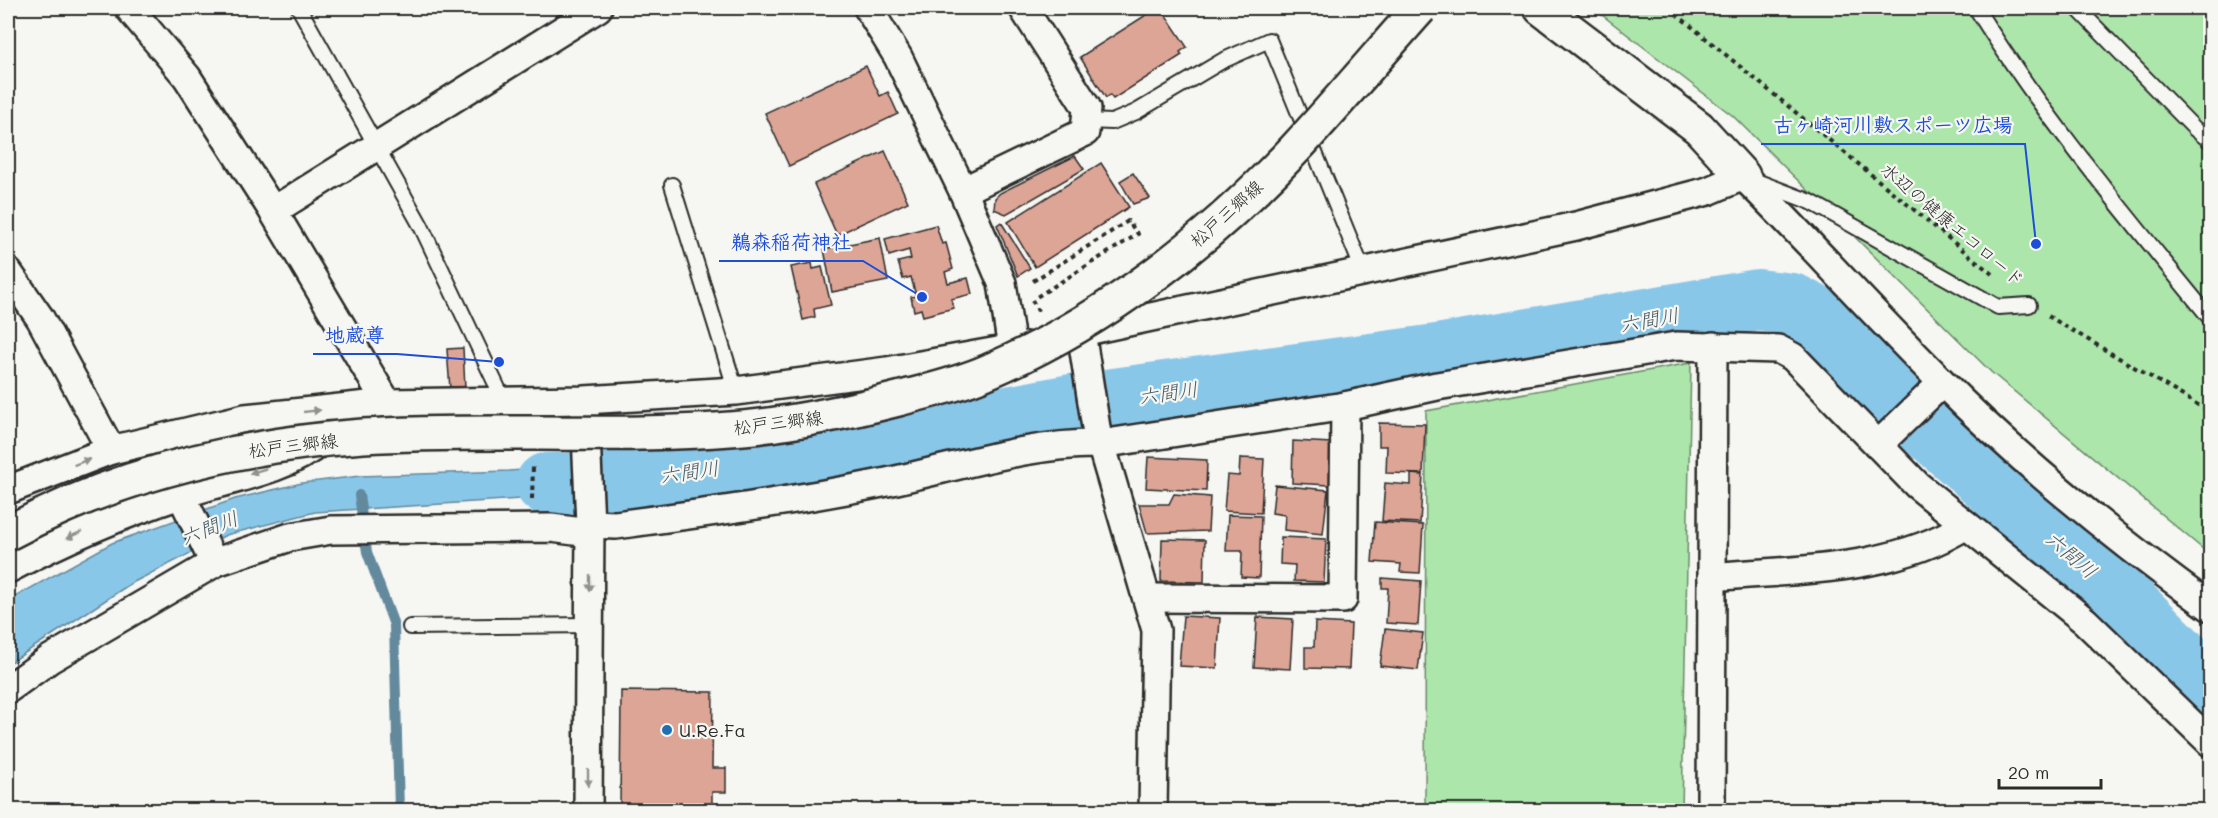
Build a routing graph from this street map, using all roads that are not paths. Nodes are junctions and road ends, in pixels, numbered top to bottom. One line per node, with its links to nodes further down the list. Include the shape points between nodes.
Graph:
1 (129, 8): 16 (street, via 187,77)
2 (299, 8): 12 (lane)
3 (868, 8): 15 (street, via 898,57)
4 (1023, 8): 10 (street, via 1087,108)
5 (1420, 8): 39 (main road, 松戸三郷線, bridge, via 1293,151 1166,266 1098,314 986,373 827,417 742,428 363,436 215,455 88,494)
6 (1541, 8): 13 (main road, via 1699,128)
7 (1976, 8): 20 (lane, via 2090,171)
8 (2077, 8): 11 (lane)
9 (593, 9): 12 (street)
10 (1087, 121): 15 (street, via 1085,132); 18 (lane, via 1112,122 1136,112 1222,61 1269,40)
11 (2211, 141)
12 (376, 145): 16 (street); 26 (lane, via 421,226)
13 (1743, 176): 18 (street, via 1708,191 1576,226); 19 (lane, via 1811,202 1998,307); 24 (street)
14 (672, 185): 25 (lane)
15 (963, 190): 23 (street, via 1002,283)
16 (273, 211): 28 (street)
17 (8, 272): 34 (street, via 40,318)
18 (1364, 273): 21 (street)
19 (2029, 304)
20 (2211, 318)
21 (1082, 344): 23 (street); 32 (street)
22 (1713, 346): 29 (street, via 1665,348 1437,386); 33 (street, via 1778,349 1793,357); 42 (street)
23 (1012, 349): 25 (street)
24 (1942, 383): 33 (street); 44 (street, via 2074,502 2146,561)
25 (736, 391): 27 (street)
26 (503, 399): 27 (street); 28 (street)
27 (584, 400): 38 (street)
28 (387, 403): 30 (street)
29 (1345, 406): 32 (street); 43 (street, via 1343,599)
30 (358, 407): 31 (street, one-way to 30, via 245,418); 36 (street, one-way to 36, via 308,452 282,464)
31 (158, 439): 34 (street); 36 (street)
32 (1099, 439): 38 (street, via 790,501); 43 (street)
33 (1878, 445): 37 (street, via 1917,485)
34 (111, 450): 35 (street, one-way to 34)
35 (8, 490)
36 (179, 495): 40 (street); 41 (street, one-way to 41, via 73,535)
37 (1966, 525): 42 (street, via 1947,537 1881,560); 48 (street, via 2085,621)
38 (590, 529): 40 (street, via 331,530 290,537); 45 (street, one-way to 45)
39 (8, 533)
40 (214, 563): 47 (street, via 50,659)
41 (8, 569)
42 (1712, 577): 51 (street)
43 (1147, 598): 50 (street, via 1156,630)
44 (2211, 607)
45 (590, 625): 46 (lane); 49 (street, one-way to 49)
46 (410, 627)
47 (8, 689)
48 (2211, 742)
49 (588, 810)
50 (1153, 810)
51 (1711, 810)

